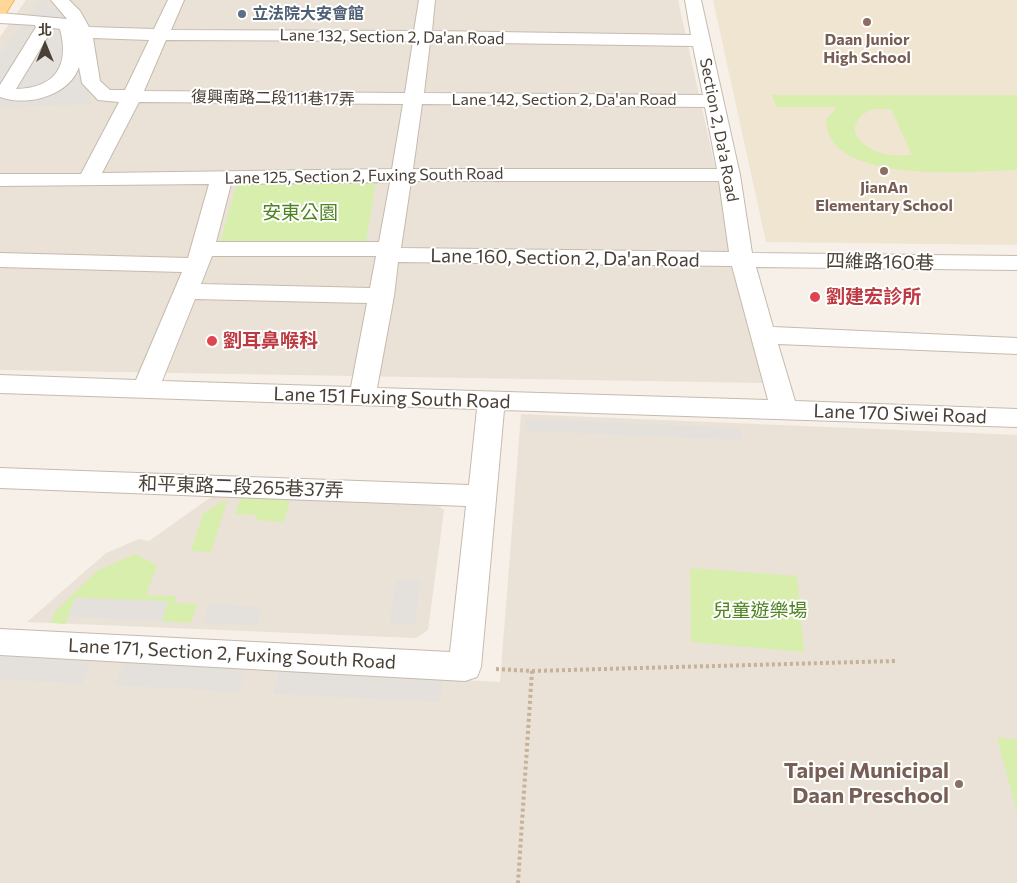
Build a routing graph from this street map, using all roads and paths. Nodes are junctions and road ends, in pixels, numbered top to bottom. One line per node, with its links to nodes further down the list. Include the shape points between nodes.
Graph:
1 (6, 0): 6 (main road)
2 (59, 0): 9 (street, via 74,15)
3 (176, 0): 10 (street)
4 (427, 0): 11 (street)
5 (693, 0): 12 (street, Section 2, Da'a Road)
6 (0, 9)
7 (0, 18): 8 (street)
8 (43, 22)
9 (83, 32): 10 (street, Lane 132, Section 2, Da'an Road); 13 (street, 復興南路二段111巷17弄, via 91,83 105,96)
10 (158, 35): 11 (street, Lane 132, Section 2, Da'an Road); 13 (street)
11 (422, 36): 12 (street, Lane 132, Section 2, Da'an Road); 14 (street)
12 (701, 41): 15 (street, Section 2, Da'a Road)
13 (132, 96): 14 (street, 復興南路二段111巷17弄); 20 (street)
14 (414, 100): 15 (street, Lane 142, Section 2, Da'an Road); 16 (street)
15 (714, 101): 17 (street, Section 2, Da'a Road)
16 (401, 174): 17 (street, Lane 125, Section 2, Fuxing South Road); 18 (street, Lane 125, Section 2, Fuxing South Road); 21 (street)
17 (729, 175): 24 (street, Section 2, Da'a Road)
18 (222, 178): 20 (street, Lane 125, Section 2, Fuxing South Road); 22 (street)
19 (0, 180): 20 (street, Lane 125, Section 2, Fuxing South Road)
20 (88, 180)
21 (388, 252): 22 (street, Lane 160, Section 2, Da'an Road); 24 (street, Lane 160, Section 2, Da'an Road); 27 (street)
22 (200, 256): 23 (street, Lane 160, Section 2, Da'an Road); 26 (street)
23 (0, 260)
24 (742, 260): 25 (street, 四維路160巷); 28 (street, Section 2, Da'a Road)
25 (1017, 263)
26 (186, 291): 27 (street); 31 (street)
27 (382, 296): 32 (street)
28 (763, 336): 29 (street); 34 (street, Section 2, Da'a Road)
29 (1017, 346)
30 (0, 384): 31 (street, Lane 151 Fuxing South Road)
31 (146, 388): 32 (street, Lane 151 Fuxing South Road)
32 (362, 397): 33 (street, Lane 151 Fuxing South Road)
33 (491, 402): 34 (street, Lane 151 Fuxing South Road); 37 (street)
34 (784, 410): 35 (street, Lane 170 Siwei Road)
35 (1017, 418)
36 (0, 478): 37 (street, 和平東路二段265巷37弄)
37 (482, 496): 40 (street)
38 (0, 642): 40 (street, Lane 171, Section 2, Fuxing South Road)
39 (895, 661): 41 (path)
40 (464, 667): 41 (path)
41 (532, 671): 42 (path)
42 (518, 883)

